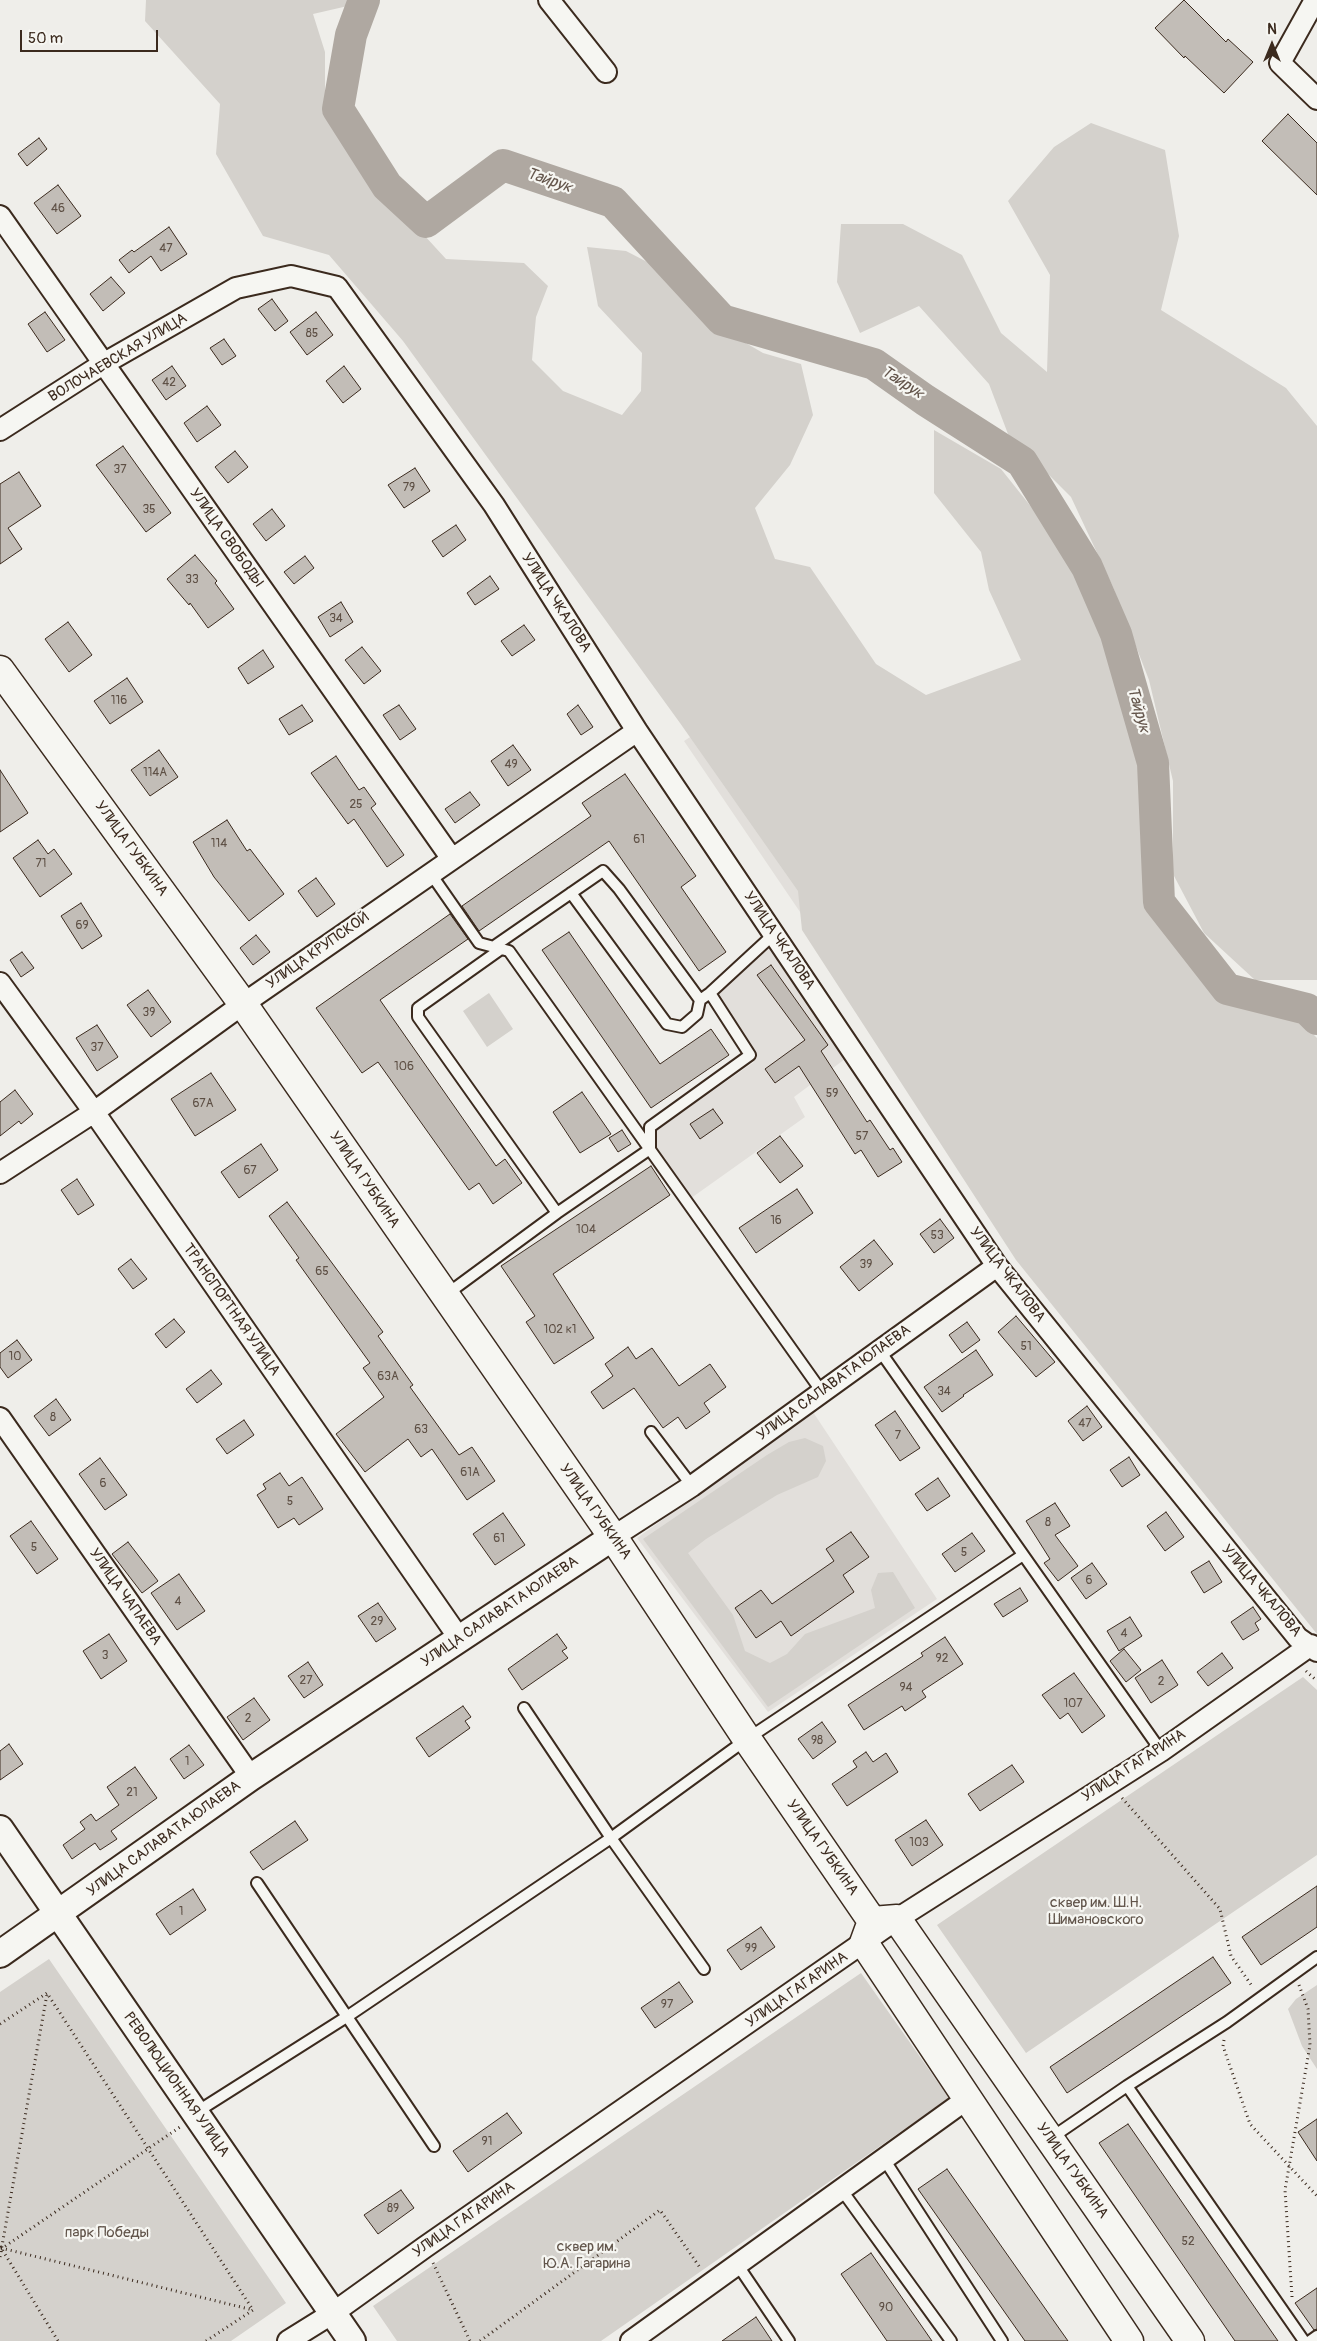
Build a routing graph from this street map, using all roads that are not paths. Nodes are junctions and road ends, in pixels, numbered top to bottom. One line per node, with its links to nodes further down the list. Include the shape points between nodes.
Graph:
1 (549, 0): 3 (street)
2 (1316, 0): 4 (street, via 1280,63)
3 (606, 72)
4 (1317, 99)
5 (0, 216): 7 (street, УЛИЦА СВОБОДЫ)
6 (236, 288): 7 (street, ВОЛОЧАЕВСКАЯ УЛИЦА); 10 (street, УЛИЦА ЧКАЛОВА, via 291,276 337,287 494,505)
7 (103, 364): 8 (street, ВОЛОЧАЕВСКАЯ УЛИЦА); 11 (street, УЛИЦА СВОБОДЫ)
8 (0, 430)
9 (0, 670): 19 (main road, УЛИЦА ГУБКИНА)
10 (637, 730): 11 (street, УЛИЦА КРУПСКОЙ); 14 (street, УЛИЦА ЧКАЛОВА)
11 (452, 859): 12 (street, УЛИЦА КРУПСКОЙ)
12 (431, 874): 15 (lane, via 478,943); 19 (street, УЛИЦА КРУПСКОЙ)
13 (571, 893): 15 (lane); 18 (lane, via 603,871 620,888); 18 (lane, via 667,1024 682,1027 697,1014)
14 (774, 934): 17 (lane); 24 (street, УЛИЦА ЧКАЛОВА)
15 (497, 948): 21 (lane, via 509,951); 23 (lane, via 418,1008 418,1017)
16 (0, 983): 20 (street, ТРАНСПОРТНАЯ УЛИЦА)
17 (710, 992): 18 (lane); 21 (lane, via 750,1055 650,1127)
18 (700, 1000)
19 (243, 1004): 20 (street, УЛИЦА КРУПСКОЙ); 25 (main road, УЛИЦА ГУБКИНА)
20 (94, 1112): 22 (street, УЛИЦА КРУПСКОЙ); 33 (street, ТРАНСПОРТНАЯ УЛИЦА)
21 (650, 1149): 23 (lane); 27 (lane)
22 (0, 1173)
23 (557, 1213): 25 (lane)
24 (997, 1266): 26 (street, УЛИЦА САЛАВАТА ЮЛАЕВА); 34 (street, УЛИЦА ЧКАЛОВА, via 1298,1638)
25 (444, 1296): 31 (main road, УЛИЦА ГУБКИНА)
26 (880, 1351): 27 (street, УЛИЦА САЛАВАТА ЮЛАЕВА); 32 (lane)
27 (822, 1392): 30 (street, УЛИЦА САЛАВАТА ЮЛАЕВА)
28 (0, 1418): 38 (street, УЛИЦА ЧАПАЕВА)
29 (651, 1432): 30 (lane)
30 (692, 1486): 31 (street, УЛИЦА САЛАВАТА ЮЛАЕВА)
31 (613, 1537): 33 (street, УЛИЦА САЛАВАТА ЮЛАЕВА); 36 (main road, УЛИЦА ГУБКИНА)
32 (1023, 1555): 36 (lane); 37 (lane)
33 (459, 1638): 38 (street, УЛИЦА САЛАВАТА ЮЛАЕВА)
34 (1314, 1648): 37 (street, УЛИЦА ГАГАРИНА)
35 (524, 1708): 40 (lane)
36 (747, 1739): 40 (lane); 43 (main road, УЛИЦА ГУБКИНА)
37 (1161, 1751): 43 (street, УЛИЦА ГАГАРИНА)
38 (251, 1777): 42 (street, УЛИЦА САЛАВАТА ЮЛАЕВА)
39 (0, 1829): 42 (street, РЕВОЛЮЦИОННАЯ УЛИЦА)
40 (611, 1838): 46 (lane); 47 (lane)
41 (257, 1883): 47 (lane)
42 (59, 1915): 44 (street, УЛИЦА САЛАВАТА ЮЛАЕВА); 50 (street, РЕВОЛЮЦИОННАЯ УЛИЦА)
43 (878, 1928): 49 (main road, УЛИЦА ГУБКИНА); 51 (main road, УЛИЦА ГУБКИНА); 56 (street, УЛИЦА ГАГАРИНА)
44 (0, 1954)
45 (1317, 1957): 48 (lane, via 1228,2022)
46 (704, 1969)
47 (348, 2016): 50 (lane); 52 (lane)
48 (1127, 2086): 51 (lane); 66 (lane)
49 (968, 2099): 53 (street); 64 (main road, УЛИЦА ГУБКИНА)
50 (196, 2114): 56 (street, РЕВОЛЮЦИОННАЯ УЛИЦА)
51 (1050, 2139): 65 (main road, УЛИЦА ГУБКИНА)
52 (434, 2146)
53 (884, 2159): 54 (street); 63 (lane)
54 (841, 2189): 55 (street); 62 (lane)
55 (737, 2264): 60 (street); 61 (lane)
56 (333, 2313): 58 (street, УЛИЦА ГАГАРИНА); 59 (street, РЕВОЛЮЦИОННАЯ УЛИЦА)
57 (1317, 2336): 67 (lane)
58 (288, 2341)
59 (352, 2341)
60 (633, 2341)
61 (789, 2341)
62 (951, 2341)
63 (1002, 2341)
64 (1129, 2341)
65 (1190, 2341)
66 (1304, 2341)
67 (1310, 2341)

